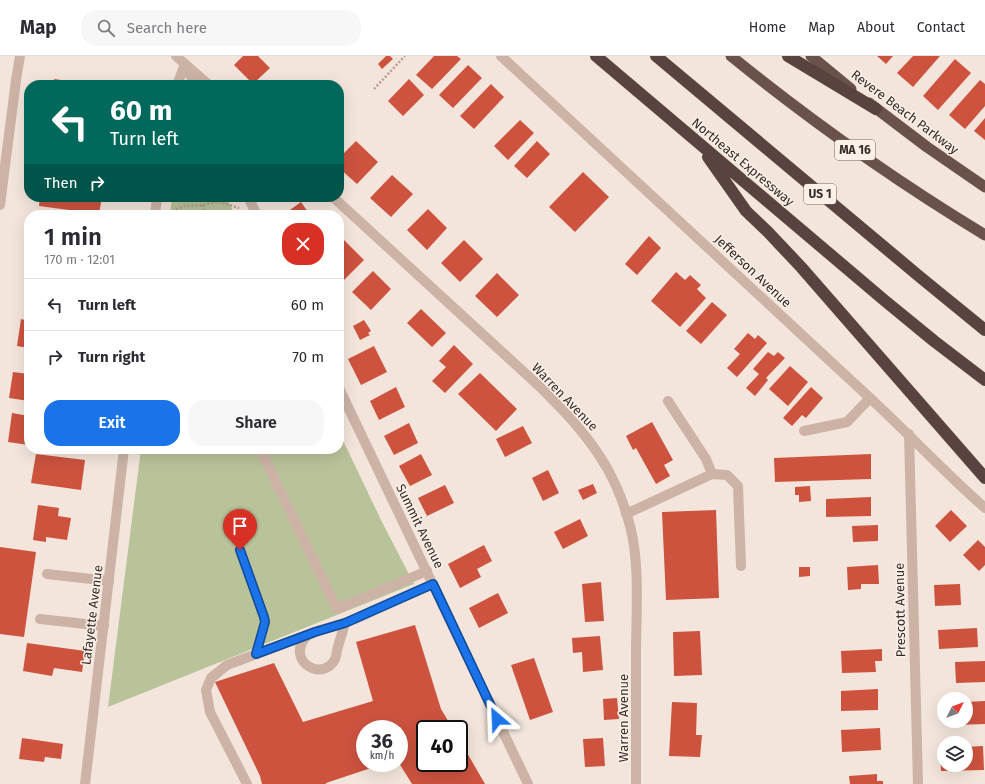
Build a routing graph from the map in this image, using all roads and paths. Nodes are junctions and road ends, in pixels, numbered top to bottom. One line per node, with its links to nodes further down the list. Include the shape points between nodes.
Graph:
1 (20, 56): 21 (street)
2 (176, 56): 10 (street)
3 (405, 56): 14 (path)
4 (500, 56): 30 (street, Jefferson Avenue)
5 (596, 56): 16 (highway, Northeast Expressway)
6 (656, 56): 27 (highway, Northeast Expressway / US 1)
7 (731, 56): 26 (highway, MA 16, via 867,159)
8 (788, 56): 15 (highway)
9 (811, 56): 15 (highway, Revere Beach Parkway)
10 (185, 64): 11 (street); 12 (street); 13 (street)
11 (179, 80)
12 (193, 80)
13 (203, 80)
14 (374, 89)
15 (876, 109): 17 (highway, Revere Beach Parkway)
16 (698, 142): 28 (highway, Northeast Expressway, via 946,351); 37 (highway, via 746,211 784,248)
17 (985, 187)
18 (214, 202): 22 (path)
19 (221, 202): 25 (path)
20 (338, 202): 39 (street, Warren Avenue, via 569,416 607,468)
21 (0, 205)
22 (203, 205): 23 (path, via 184,206); 24 (path)
23 (175, 210)
24 (204, 210)
25 (242, 210)
26 (985, 234)
27 (985, 330)
28 (985, 380)
29 (344, 398): 42 (street, Summit Avenue)
30 (870, 398): 32 (street, via 847,422); 33 (street, Jefferson Avenue)
31 (668, 401): 36 (street, via 706,459)
32 (804, 431)
33 (909, 434): 38 (street, Jefferson Avenue); 55 (street, Prescott Avenue)
34 (123, 454): 44 (street, Lafayette Avenue)
35 (262, 454): 42 (street, via 338,609)
36 (712, 474): 39 (street); 41 (street, via 727,475 738,486)
37 (985, 478)
38 (985, 508)
39 (626, 514): 54 (street, Warren Avenue, via 636,560)
40 (236, 536): 50 (street, via 265,622)
41 (741, 566)
42 (427, 571): 45 (street, Summit Avenue)
43 (47, 574): 44 (street)
44 (109, 580): 48 (street, Lafayette Avenue)
45 (433, 584): 47 (street); 53 (street, Summit Avenue)
46 (40, 619): 48 (street)
47 (345, 623): 49 (street); 49 (street, via 337,656 334,662 324,669 318,670 307,666 300,656 301,644)
48 (104, 626): 51 (street, Lafayette Avenue)
49 (309, 634): 50 (street)
50 (256, 654): 52 (street, via 227,665 211,678 206,690 210,712)
51 (85, 784)
52 (247, 784)
53 (528, 784)
54 (636, 784)
55 (918, 784)

